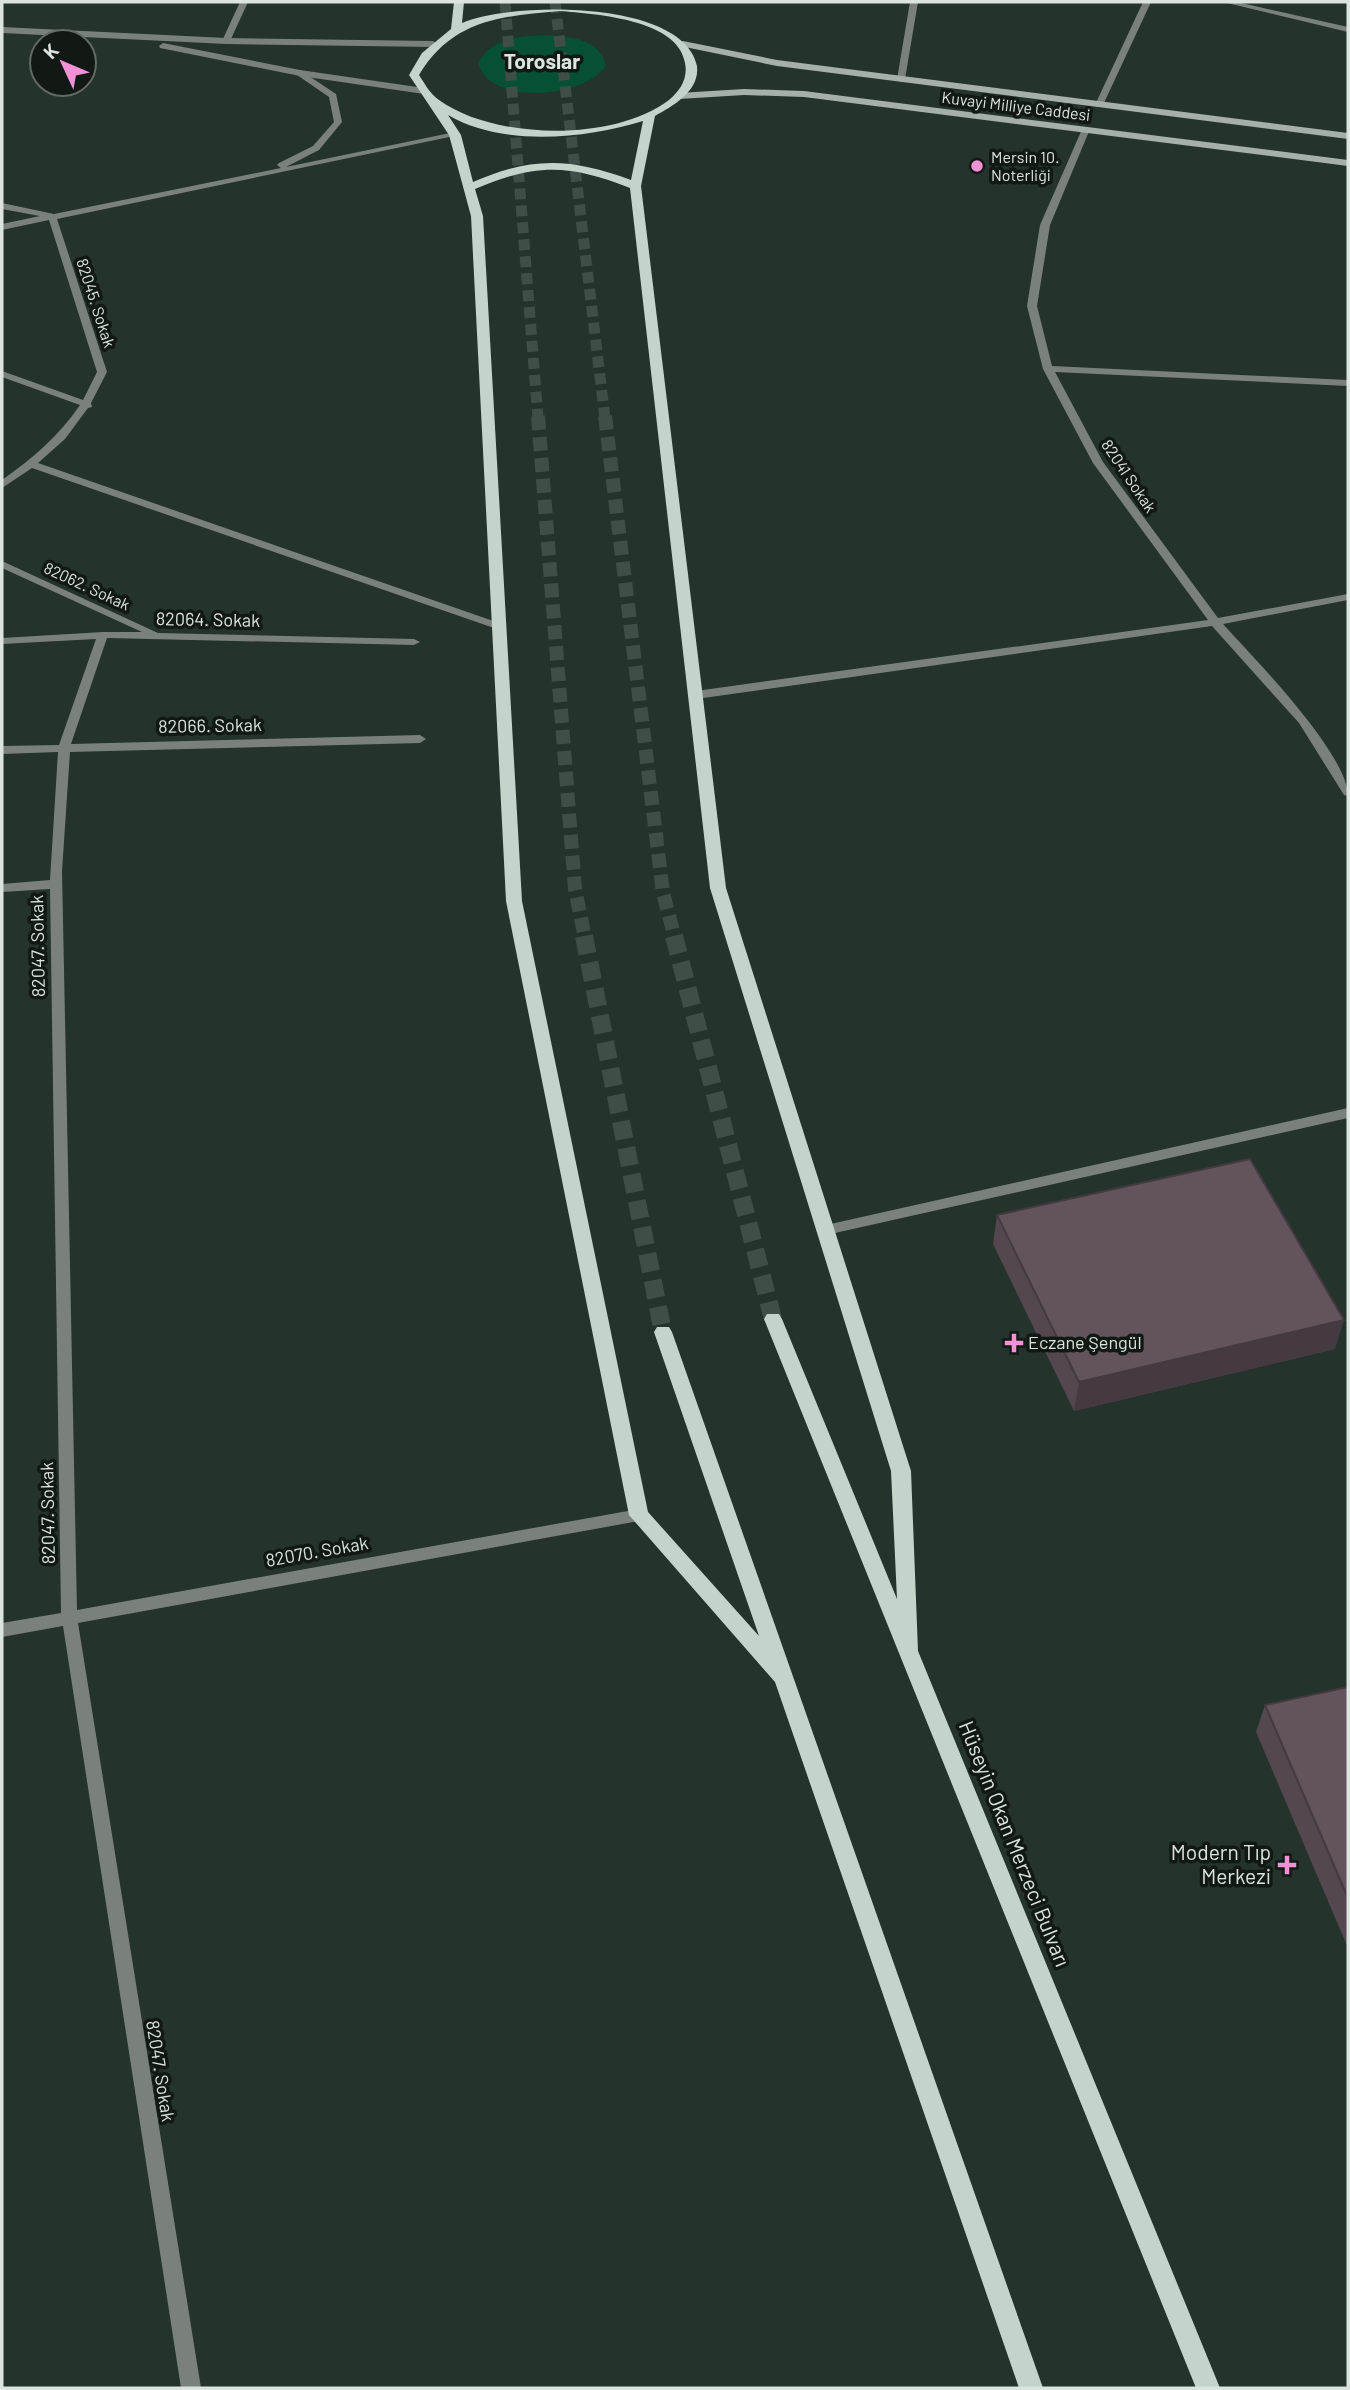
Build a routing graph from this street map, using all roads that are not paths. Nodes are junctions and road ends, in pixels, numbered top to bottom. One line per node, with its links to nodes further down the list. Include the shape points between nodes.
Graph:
1 (244, 2): 12 (street)
2 (460, 2): 8 (main road)
3 (619, 2): 7 (main road)
4 (914, 2): 16 (street)
5 (1147, 2): 19 (street)
6 (1227, 2): 10 (street)
7 (632, 18): 8 (main road, via 597,10 547,9 486,18); 14 (main road, via 662,29)
8 (456, 29): 13 (main road)
9 (2, 30): 11 (street)
10 (1348, 30)
11 (117, 37): 12 (street); 15 (street)
12 (226, 41): 13 (street)
13 (433, 44): 17 (main road, via 414,75)
14 (683, 44): 16 (main road, Kuvayi Milliye Caddesi, via 777,63); 18 (main road, via 693,61 691,79)
15 (300, 73): 17 (street); 25 (street, via 333,96 338,122 316,148)
16 (901, 79): 19 (main road, Kuvayi Milliye Caddesi)
17 (429, 96): 20 (main road, via 458,116 532,132 616,126); 22 (main road)
18 (679, 96): 20 (main road); 21 (main road, Kuvayi Milliye Caddesi, via 804,94)
19 (1099, 105): 23 (main road, Kuvayi Milliye Caddesi)
20 (650, 114): 26 (main road)
21 (1086, 129): 24 (main road, Kuvayi Milliye Caddesi); 31 (street, 82041 Sokak, via 1045,225 1032,306)
22 (455, 135): 25 (street); 27 (main road)
23 (1348, 136)
24 (1348, 163)
25 (263, 174): 29 (street)
26 (635, 186): 27 (main road, via 594,170 554,163 504,172); 45 (main road)
27 (470, 188): 40 (main road, via 477,216)
28 (2, 206): 29 (street)
29 (52, 216): 30 (street); 34 (street, 82045. Sokak, via 102,372)
30 (2, 227)
31 (1048, 369): 33 (street); 39 (street, 82041 Sokak, via 1098,463)
32 (2, 374): 34 (street)
33 (1346, 384)
34 (88, 405): 35 (street, 82045. Sokak, via 70,429)
35 (31, 464): 36 (street, 82045. Sokak); 40 (street)
36 (2, 485)
37 (2, 564): 42 (street, 82062. Sokak)
38 (1348, 597): 39 (street)
39 (1215, 622): 45 (street); 49 (street, 82041 Sokak, via 1303,721)
40 (498, 626): 56 (main road, via 514,901)
41 (103, 635): 42 (street, 82064. Sokak); 43 (street, 82064. Sokak); 47 (street, 82047. Sokak)
42 (159, 636): 44 (street, 82064. Sokak)
43 (2, 641)
44 (414, 642)
45 (696, 695): 53 (main road, via 719,888)
46 (420, 739): 47 (street, 82066. Sokak)
47 (64, 747): 48 (street, 82066. Sokak); 50 (street, 82047. Sokak)
48 (2, 750)
49 (1348, 792)
50 (56, 884): 51 (street); 57 (street, 82047. Sokak)
51 (2, 888)
52 (1348, 1113): 53 (street)
53 (826, 1230): 59 (main road, via 901,1471)
54 (773, 1319): 59 (main road, Hüseyin Okan Merzeci Bulvarı)
55 (663, 1332): 60 (main road)
56 (639, 1515): 57 (street, 82070. Sokak); 60 (main road)
57 (69, 1616): 58 (street, 82070. Sokak); 61 (street, 82047. Sokak)
58 (2, 1630)
59 (909, 1650): 63 (main road, Hüseyin Okan Merzeci Bulvarı)
60 (781, 1675): 62 (main road)
61 (191, 2388)
62 (1031, 2388)
63 (1208, 2388)

